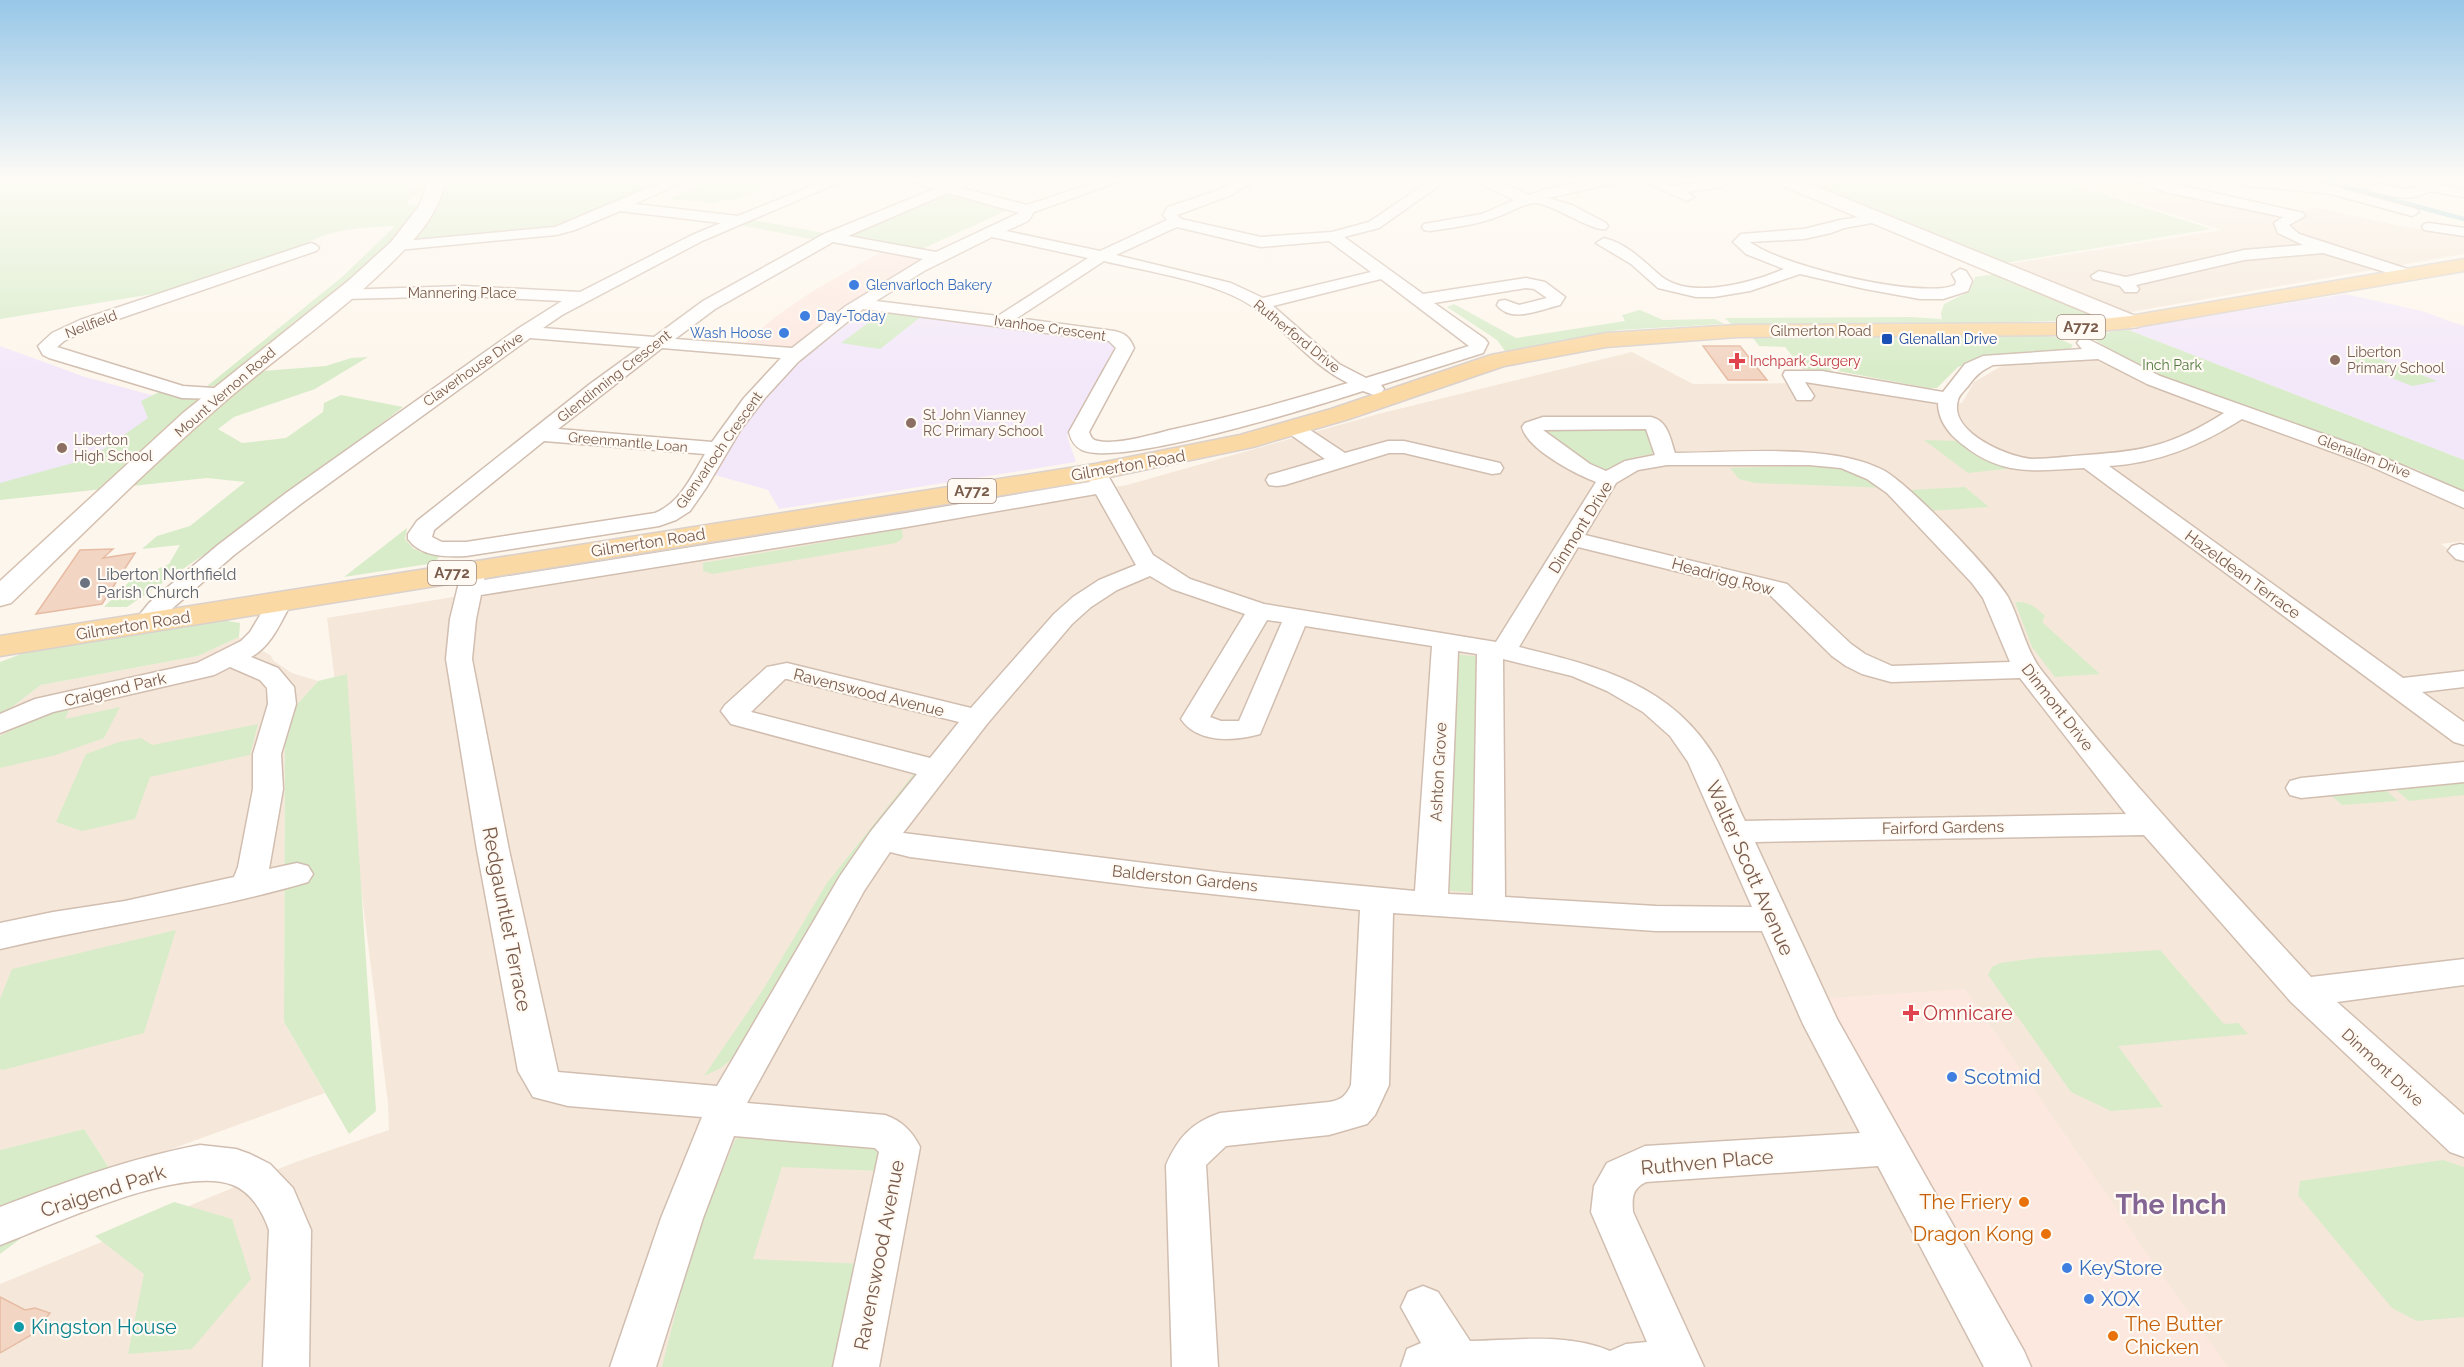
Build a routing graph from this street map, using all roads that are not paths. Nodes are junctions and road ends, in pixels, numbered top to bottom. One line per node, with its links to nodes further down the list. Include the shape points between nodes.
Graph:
1 (412, 244): 14 (street)
2 (685, 244): 30 (street, Claverhouse Drive)
3 (816, 244): 41 (street, Glendinning Crescent, via 751,279)
4 (864, 244): 17 (street)
5 (953, 244): 17 (street, Glenvarloch Crescent)
6 (960, 244): 17 (street, Glenvarloch Crescent)
7 (1045, 244): 18 (street, Rutherford Drive)
8 (1126, 244): 18 (street)
9 (1343, 244): 22 (street)
10 (1606, 244): 27 (street, via 1640,263 1649,276)
11 (1740, 244): 20 (street)
12 (1940, 244): 38 (street)
13 (2313, 244): 16 (street)
14 (398, 245): 28 (street, Mount Vernon Road)
15 (311, 248): 45 (street, Nellfield, via 87,324 48,346 55,354 182,392)
16 (2324, 248): 24 (street); 25 (street, via 2244,255 2129,285)
17 (928, 256): 32 (street, Glenvarloch Crescent)
18 (1102, 256): 33 (street, Rutherford Drive, via 1225,286); 37 (street, via 1053,284)
19 (2464, 265): 24 (main road, Gilmerton Road / A772)
20 (1798, 269): 27 (street, via 1750,286); 29 (street)
21 (1487, 273): 26 (street, via 1466,278)
22 (1384, 274): 31 (street); 33 (street)
23 (1960, 274): 29 (street, via 1962,288)
24 (2408, 274): 38 (main road, Gilmerton Road / A772)
25 (2099, 276)
26 (1478, 291): 31 (street); 34 (street, via 1526,283 1539,285 1557,297 1518,310)
27 (1687, 291): 35 (street)
28 (344, 294): 30 (street, Mannering Place, via 464,291); 45 (street, Mount Vernon Road)
29 (1935, 295): 36 (street)
30 (579, 297): 40 (street, Claverhouse Drive)
31 (1419, 300): 44 (street, via 1479,343 1477,349)
32 (861, 304): 37 (street, Ivanhoe Crescent); 43 (street, Glenvarloch Crescent)
33 (1261, 304): 44 (street, Rutherford Drive, via 1332,368)
34 (1505, 305)
35 (1706, 307)
36 (1931, 312)
37 (1002, 321): 44 (street, Ivanhoe Crescent, via 1099,333 1122,341 1125,348 1079,432 1082,441 1090,446 1105,448 1152,441 1272,413)
38 (2130, 322): 39 (main road, Gilmerton Road / A772)
39 (2065, 329): 42 (street, Glenallan Drive); 47 (main road, Gilmerton Road / A772, via 1737,331 1626,338 1499,360)
40 (525, 332): 41 (street); 69 (street, Claverhouse Drive, via 226,550)
41 (657, 342): 43 (street); 51 (street, Glendinning Crescent)
42 (2100, 353): 48 (street, via 1989,360 1972,368); 49 (street, Glenallan Drive, via 2140,374)
43 (796, 354): 52 (street, Glenvarloch Crescent, via 764,386)
44 (1365, 384): 47 (street, Rutherford Drive)
45 (221, 393): 65 (street, Mount Vernon Road)
46 (1804, 396): 48 (street, via 1792,375)
47 (1391, 397): 50 (main road, Gilmerton Road / A772)
48 (1948, 399): 55 (street, via 1947,414 1983,452 2032,465)
49 (2240, 412): 55 (street, via 2175,447 2127,459); 60 (street, Glenallan Drive, via 2389,464)
50 (1294, 428): 54 (street); 57 (main road, Gilmerton Road / A772)
51 (538, 434): 52 (street, Greenmantle Loan); 62 (street, Glendinning Crescent, via 425,526 420,539)
52 (717, 449): 62 (street, Glenvarloch Crescent, via 685,504 674,514 659,519 465,549 443,550)
53 (1667, 459): 58 (street, Dinmont Drive, via 1632,465); 58 (street, via 1651,423 1542,423 1532,427 1534,435 1582,469); 74 (street, Dinmont Drive, via 1809,459 1845,462 1875,474 1895,488 1981,578 1995,597)
54 (1341, 460): 56 (street, via 1388,447 1404,447); 59 (street)
55 (2088, 461): 76 (street, Hazeldean Terrace)
56 (1492, 468)
57 (1098, 479): 63 (street, Walter Scott Avenue, via 1135,548); 64 (main road, Gilmerton Road / A772)
58 (1608, 479): 61 (street, Dinmont Drive)
59 (1277, 480)
60 (2464, 501)
61 (1572, 539): 72 (street, Dinmont Drive); 74 (street, Headrigg Row, via 1778,589 1845,655 1871,670 1891,674)
62 (425, 544)
63 (1152, 567): 67 (street, Walter Scott Avenue, via 1198,591); 77 (street, via 1108,585 1082,602)
64 (473, 580): 66 (main road, Gilmerton Road / A772); 95 (street, Redgauntlet Terrace, via 463,619 459,659 537,1071 546,1086)
65 (0, 597)
66 (280, 602): 69 (main road, Gilmerton Road / A772); 73 (street, Craigend Park, via 260,636)
67 (1260, 611): 68 (street, Walter Scott Avenue); 68 (street, via 1195,719 1202,726 1240,731 1250,728)
68 (1296, 618): 70 (street, Walter Scott Avenue)
69 (146, 623): 71 (main road, Gilmerton Road / A772)
70 (1445, 640): 72 (street, Walter Scott Avenue); 89 (street, Ashton Grove)
71 (0, 646)
72 (1497, 649): 84 (street, Walter Scott Avenue, via 1581,670 1653,706 1680,730 1702,760); 90 (street)
73 (231, 658): 78 (street, Craigend Park, via 206,669 45,705); 87 (street, via 269,674 280,687 282,704 267,754 268,789 254,867)
74 (2027, 670): 83 (street, Dinmont Drive)
75 (2464, 679): 76 (street)
76 (2397, 687): 79 (street, Hazeldean Terrace)
77 (978, 718): 80 (street); 80 (street, Ravenswood Avenue, via 787,671 776,673 735,711 741,718)
78 (0, 724)
79 (2464, 736)
80 (937, 770): 85 (street)
81 (2464, 772): 82 (street)
82 (2301, 788)
83 (2153, 824): 84 (street, Fairford Gardens); 94 (street, Dinmont Drive)
84 (1733, 832): 91 (street, Walter Scott Avenue)
85 (882, 839): 88 (street, Balderston Gardens, via 910,846 1089,868); 95 (street, via 851,884)
86 (297, 874): 87 (street)
87 (247, 884): 92 (street, via 125,913)
88 (1377, 899): 89 (street, Balderston Gardens); 105 (street, via 1370,1084 1365,1099 1353,1112 1334,1118 1220,1131 1204,1138 1192,1150 1186,1165)
89 (1431, 904): 90 (street, Balderston Gardens)
90 (1489, 909): 91 (street, Balderston Gardens, via 1680,919)
91 (1772, 918): 97 (street, Walter Scott Avenue, via 1821,1024)
92 (0, 936)
93 (2464, 972): 94 (street)
94 (2303, 992): 96 (street, Dinmont Drive)
95 (725, 1111): 103 (street, via 682,1218); 104 (street, Ravenswood Avenue, via 885,1132 900,1148)
96 (2464, 1140)
97 (1888, 1148): 100 (street, Ruthven Place, via 1645,1164 1629,1169 1616,1180 1611,1194 1612,1212); 108 (street, Walter Scott Avenue)
98 (0, 1226): 102 (street, Craigend Park, via 101,1187 161,1170 200,1163 236,1167 256,1177 279,1201 290,1230)
99 (1423, 1307): 101 (street)
100 (1678, 1364): 107 (street, Ruthven Place)
101 (1446, 1365): 106 (street, via 1555,1362)
102 (286, 1367)
103 (633, 1367)
104 (856, 1367)
105 (1195, 1367)
106 (1594, 1367)
107 (1626, 1367)
108 (2008, 1367)

